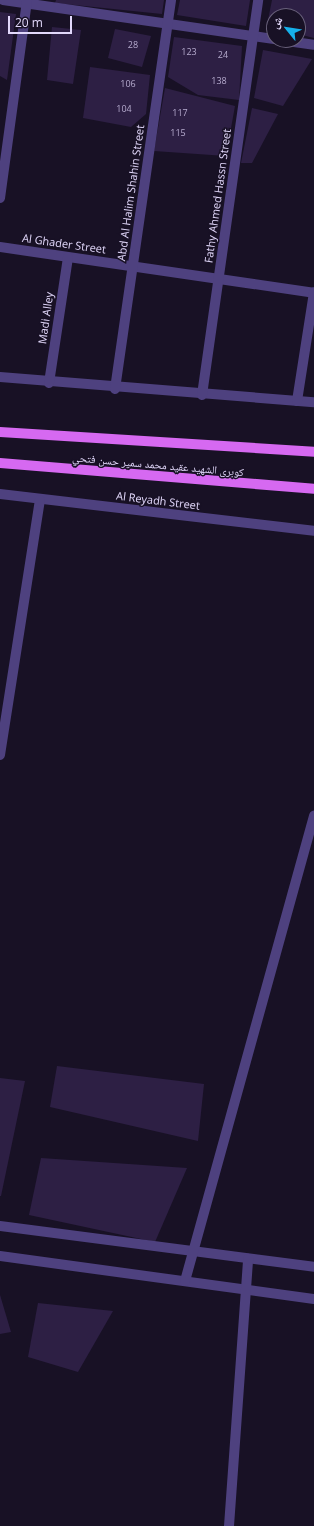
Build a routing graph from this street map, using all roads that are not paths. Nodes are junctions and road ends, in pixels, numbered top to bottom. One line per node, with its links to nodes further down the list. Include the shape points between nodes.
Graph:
1 (3, 0): 4 (street)
2 (171, 0): 5 (street, Abd Al Halim Shahin Street)
3 (258, 0): 6 (street, Fathy Ahmed Hassn Street)
4 (27, 2): 5 (street); 8 (street)
5 (168, 22): 6 (street); 11 (street, Abd Al Halim Shahin Street)
6 (253, 36): 7 (street); 12 (street, Fathy Ahmed Hassn Street)
7 (266, 38)
8 (0, 198)
9 (0, 247): 10 (street, Al Ghader Street)
10 (68, 257): 11 (street, Al Ghader Street); 15 (street, Madi Alley)
11 (132, 266): 12 (street, Al Ghader Street); 16 (street, Abd Al Halim Shahin Street)
12 (219, 279): 13 (street, Al Ghader Street); 17 (street, Fathy Ahmed Hassn Street)
13 (314, 292): 18 (street)
14 (0, 377): 15 (street)
15 (49, 383): 16 (street)
16 (115, 389): 17 (street)
17 (202, 395): 18 (street)
18 (297, 401): 19 (street)
19 (314, 402)
20 (0, 432): 21 (main road, كوبرى الشهيد عقيد محمد سمير حسن فتحي)
21 (314, 452)
22 (0, 463): 23 (main road, كوبرى الشهيد عقيد محمد سمير حسن فتحي)
23 (314, 489)
24 (0, 494): 25 (street, Al Reyadh Street)
25 (40, 500): 26 (street, Al Reyadh Street); 27 (street)
26 (314, 531)
27 (0, 755)
28 (314, 816): 30 (street)
29 (0, 1226): 30 (street)
30 (194, 1251): 32 (street); 34 (street)
31 (0, 1256): 34 (street)
32 (248, 1258): 33 (street); 35 (street)
33 (314, 1267)
34 (186, 1281): 35 (street)
35 (245, 1290): 36 (street); 37 (street)
36 (314, 1299)
37 (229, 1526)

